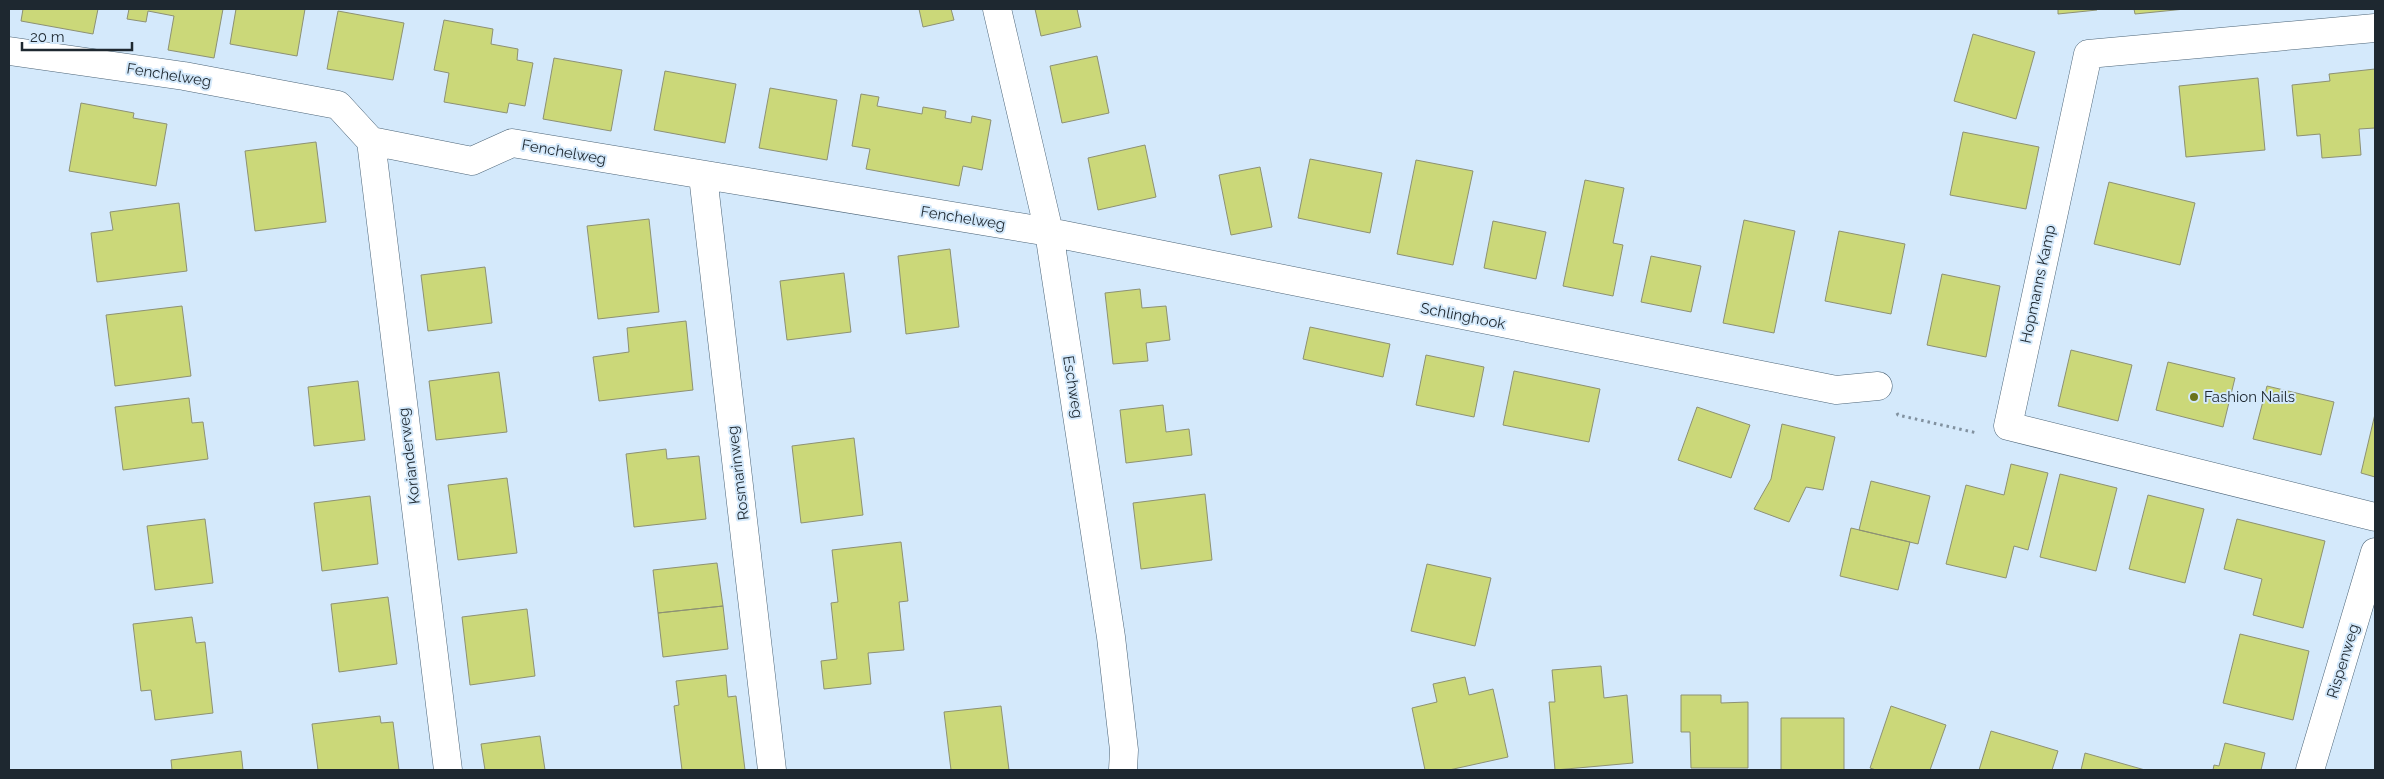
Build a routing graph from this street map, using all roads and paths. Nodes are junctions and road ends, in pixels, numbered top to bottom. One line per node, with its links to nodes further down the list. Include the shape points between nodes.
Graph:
1 (997, 9): 6 (street, Eschweg)
2 (2375, 28): 8 (street, Hopmanns Kamp, via 2088,54)
3 (9, 51): 4 (street, Fenchelweg, via 184,76 338,105)
4 (371, 141): 5 (street, Fenchelweg, via 472,161 512,143); 11 (street, Korianderweg)
5 (704, 176): 6 (street, Fenchelweg); 12 (street, Rosmarinweg)
6 (1049, 232): 7 (street, Schlinghook, via 1836,390); 13 (street, Eschweg, via 1111,637)
7 (1878, 386): 8 (path, via 1898,415 1986,436)
8 (2008, 426): 9 (street)
9 (2375, 517)
10 (2375, 552): 14 (street, Rispenweg)
11 (448, 770)
12 (772, 770)
13 (1124, 770)
14 (2310, 770)

